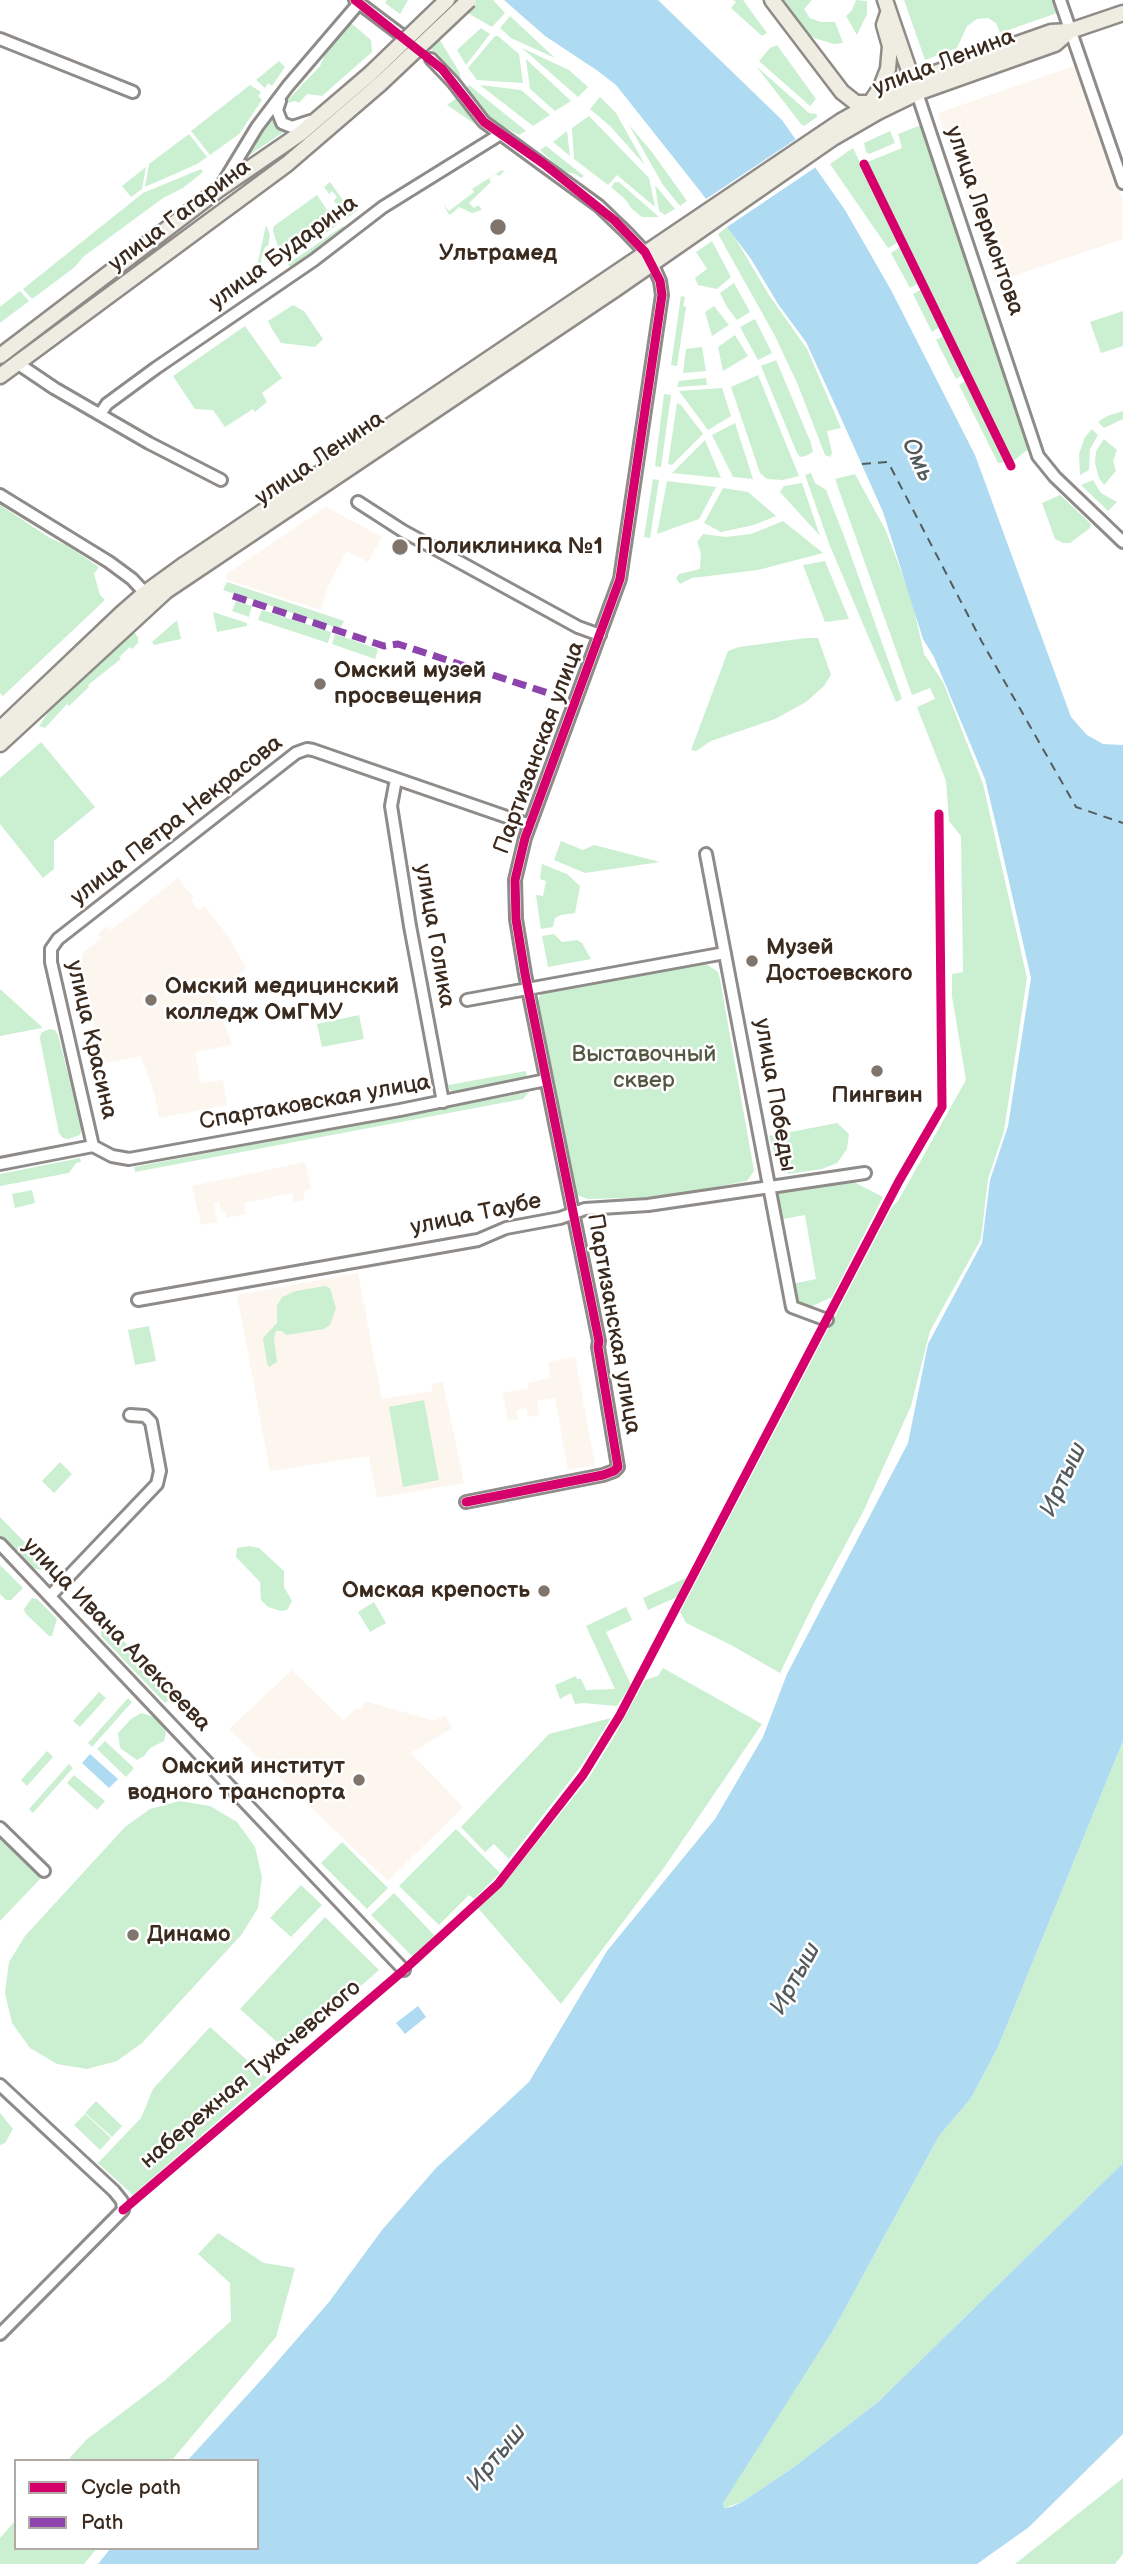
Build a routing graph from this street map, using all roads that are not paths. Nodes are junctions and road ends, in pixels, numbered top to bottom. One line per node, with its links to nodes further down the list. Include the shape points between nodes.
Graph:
1 (447, 0): 12 (main road, bridge)
2 (469, 0): 12 (main road, bridge)
3 (772, 0): 16 (main road)
4 (1060, 0): 8 (street)
5 (357, 1): 9 (street); 13 (street)
6 (887, 6): 14 (main road, улица Лермонтова); 17 (main road, via 888,69)
7 (1123, 13): 8 (main road, улица Ленина)
8 (1070, 31): 14 (main road, улица Ленина, via 1051,32); 21 (street)
9 (400, 34)
10 (0, 39): 15 (street)
11 (431, 59): 20 (street)
12 (375, 79): 18 (main road, улица Гагарина); 25 (main road, улица Гагарина, via 287,164)
13 (288, 86): 18 (street, via 277,110 286,125 304,125); 22 (street)
14 (915, 87): 17 (main road, улица Ленина); 19 (main road, улица Ленина, via 878,112); 31 (street, улица Лермонтова, via 1038,456)
15 (133, 92)
16 (842, 92): 17 (main road, via 856,103); 19 (main road, via 846,108)
17 (871, 103): 19 (main road, улица Ленина)
18 (332, 108): 22 (main road, улица Гагарина)
19 (834, 130): 23 (main road, улица Ленина)
20 (499, 135): 23 (street, via 599,206); 27 (street, улица Бударина, via 383,207 156,368)
21 (1123, 183)
22 (218, 190): 24 (main road, улица Гагарина)
23 (648, 258): 32 (main road, улица Ленина); 33 (street, Партизанская улица, via 660,281 660,312 624,560); 35 (main road, улица Ленина, via 166,591)
24 (0, 356)
25 (17, 363): 26 (main road, улица Гагарина); 27 (street)
26 (0, 376)
27 (100, 414): 28 (street)
28 (221, 480)
29 (0, 495): 32 (street, via 109,562)
30 (358, 502): 33 (street, via 403,531)
31 (1123, 542)
32 (145, 593): 34 (main road, улица Ленина)
33 (600, 635): 37 (street, Партизанская улица)
34 (0, 729)
35 (0, 744)
36 (396, 779): 37 (street, улица Петра Некрасова); 39 (street, улица Петра Некрасова, via 313,750 301,750); 44 (street, улица Голика, via 391,806)
37 (530, 825): 41 (street, Партизанская улица, via 517,864 515,898)
38 (706, 853): 40 (street, улица Победы)
39 (54, 943): 45 (street, улица Красина, via 51,962)
40 (725, 953): 41 (street); 48 (street, улица Победы)
41 (528, 988): 42 (street); 43 (street, Партизанская улица)
42 (467, 1000)
43 (546, 1080): 44 (street, Спартаковская улица); 49 (street, Партизанская улица)
44 (443, 1102): 45 (street, Спартаковская улица, via 129,1158)
45 (93, 1146): 46 (street)
46 (0, 1164)
47 (865, 1172): 48 (street, улица Таубе)
48 (770, 1188): 49 (street, улица Таубе); 51 (street, улица Победы, via 792,1307)
49 (574, 1212): 50 (street, улица Таубе, via 506,1228 478,1240); 53 (street, Партизанская улица, via 618,1467 603,1475)
50 (138, 1300)
51 (827, 1320)
52 (130, 1415): 55 (street, via 145,1416 151,1422 160,1471 157,1483)
53 (466, 1502)
54 (0, 1544): 55 (street, улица Ивана Алексеева)
55 (50, 1596): 58 (street, улица Ивана Алексеева)
56 (0, 1828): 57 (street)
57 (44, 1871)
58 (404, 1970)
59 (0, 2085): 60 (street, via 114,2191 123,2210)
60 (0, 2334)

